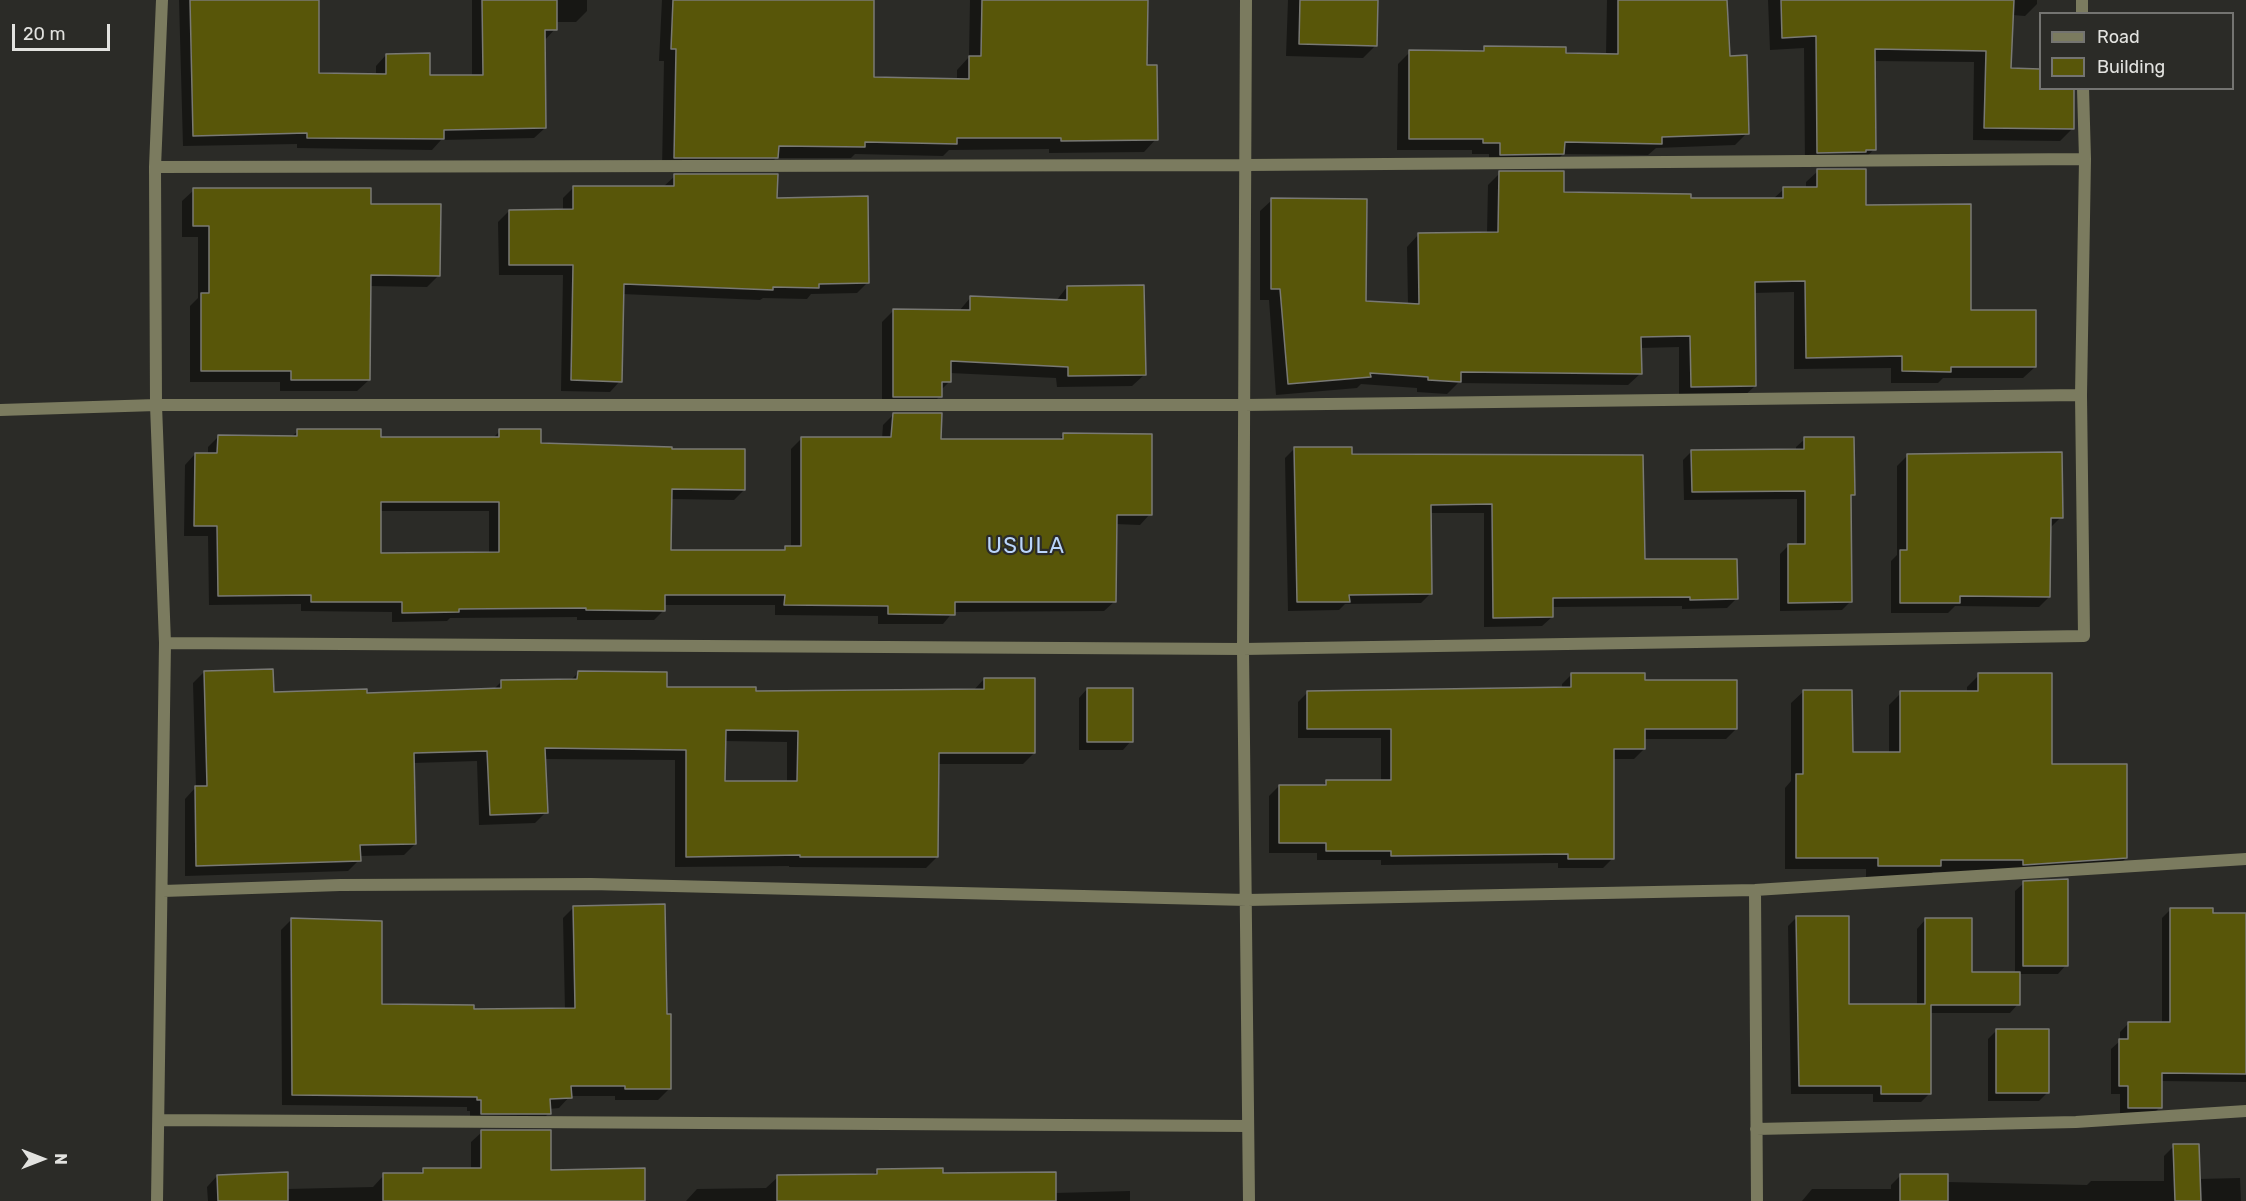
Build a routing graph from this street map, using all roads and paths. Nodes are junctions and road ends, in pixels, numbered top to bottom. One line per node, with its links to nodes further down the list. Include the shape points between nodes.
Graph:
1 (162, 0): 6 (street)
2 (1246, 0): 5 (street)
3 (2083, 90): 4 (street)
4 (2085, 159): 5 (street); 7 (street)
5 (1246, 165): 6 (street); 9 (street)
6 (155, 167): 8 (street)
7 (2081, 395): 9 (street); 12 (street, via 2084,636)
8 (156, 405): 9 (street); 10 (street); 11 (street)
9 (1244, 405): 12 (street)
10 (0, 410)
11 (165, 643): 12 (street); 15 (street)
12 (1243, 649): 16 (street)
13 (2246, 859): 14 (street)
14 (1755, 890): 16 (street); 20 (street)
15 (163, 891): 16 (street, via 340,885 591,884); 18 (street)
16 (1246, 900): 19 (street)
17 (2246, 1111): 20 (street, via 2076,1122)
18 (159, 1120): 19 (street); 21 (street)
19 (1248, 1126): 22 (street)
20 (1756, 1129): 23 (street)
21 (157, 1201)
22 (1249, 1201)
23 (1757, 1201)

